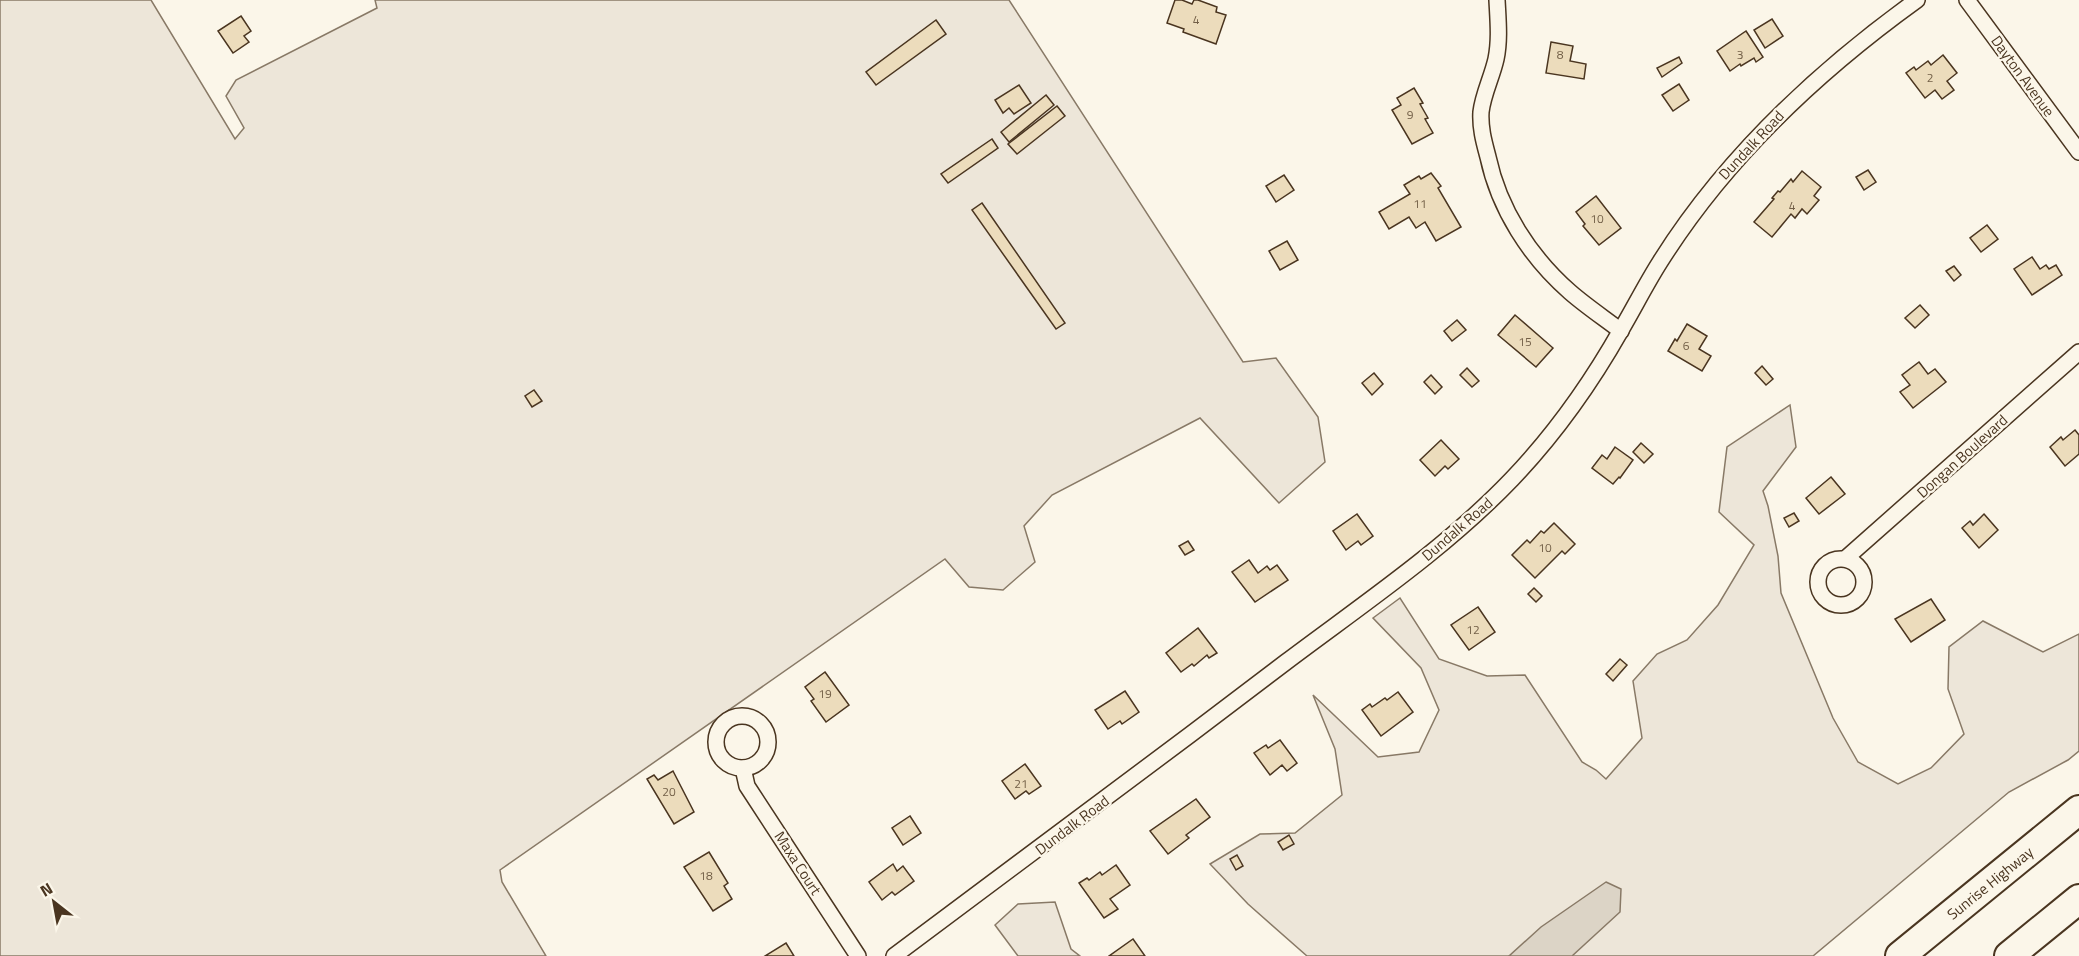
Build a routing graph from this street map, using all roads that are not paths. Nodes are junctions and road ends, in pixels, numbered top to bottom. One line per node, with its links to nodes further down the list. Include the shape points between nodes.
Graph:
1 (1497, 0): 5 (street, via 1497,57 1481,111 1481,126 1497,187 1520,233 1542,264 1572,294)
2 (1917, 0): 5 (street, Dundalk Road, via 1800,94 1743,152 1659,263)
3 (1967, 0): 4 (street, Dayton Avenue)
4 (2079, 152)
5 (1621, 331): 12 (street, Dundalk Road, via 1532,456 1441,545)
6 (2079, 352): 7 (street, Dongan Boulevard)
7 (1845, 559)
8 (743, 768): 11 (street, Maxa Court, via 747,786)
9 (2079, 810): 13 (highway, Sunrise Highway)
10 (2079, 899): 14 (highway)
11 (858, 956)
12 (894, 956)
13 (1900, 956)
14 (2009, 956)

